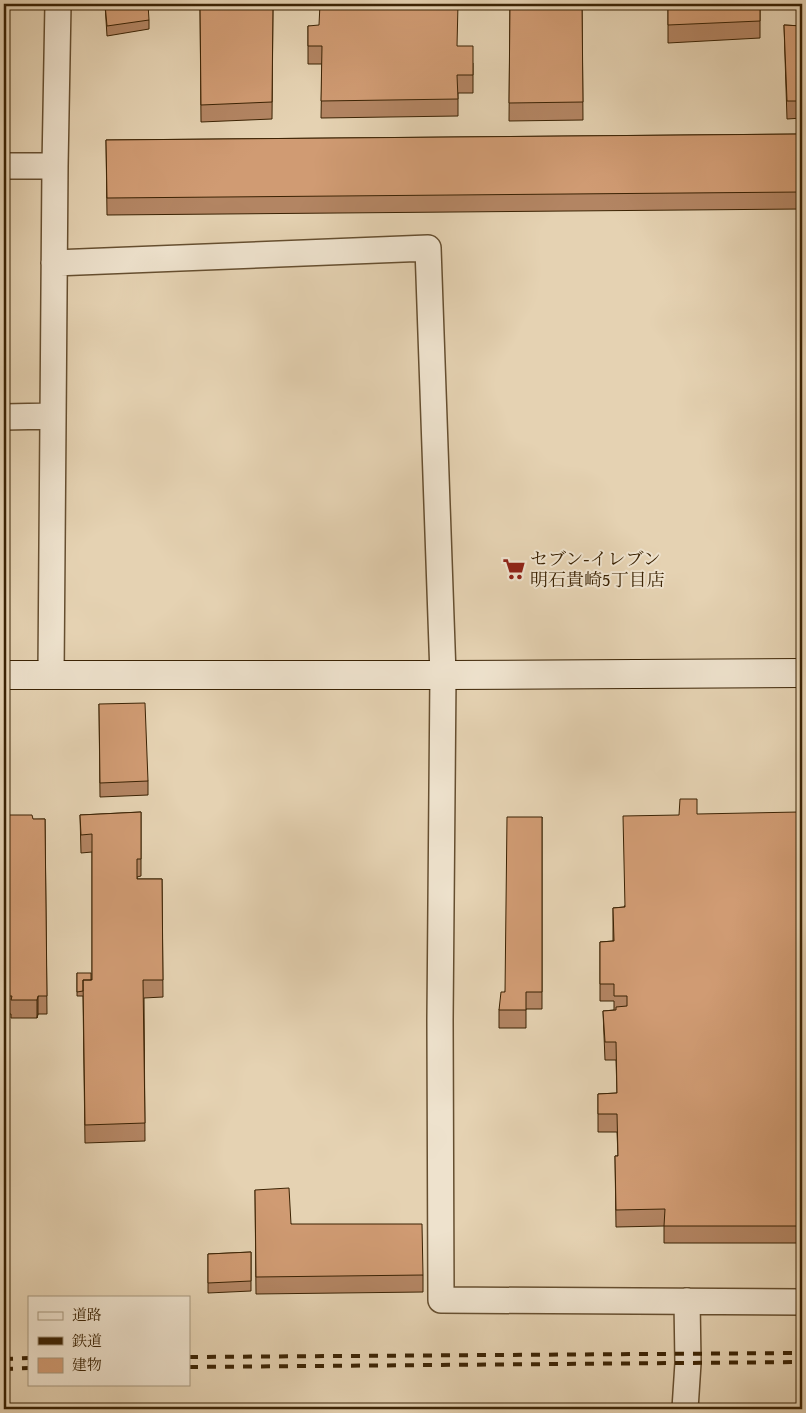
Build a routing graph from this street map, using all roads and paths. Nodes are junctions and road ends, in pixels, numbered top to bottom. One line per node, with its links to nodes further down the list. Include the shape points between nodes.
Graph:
1 (58, 4): 3 (street)
2 (4, 166): 3 (street)
3 (55, 166): 4 (street)
4 (54, 263): 5 (street); 10 (street, via 428,248)
5 (53, 416): 6 (street); 8 (street)
6 (4, 417)
7 (802, 673): 10 (street)
8 (51, 674): 9 (street); 10 (street)
9 (4, 675)
10 (443, 676): 11 (street, via 441,1300)
11 (687, 1301): 12 (street); 13 (street)
12 (802, 1302)
13 (685, 1409)

